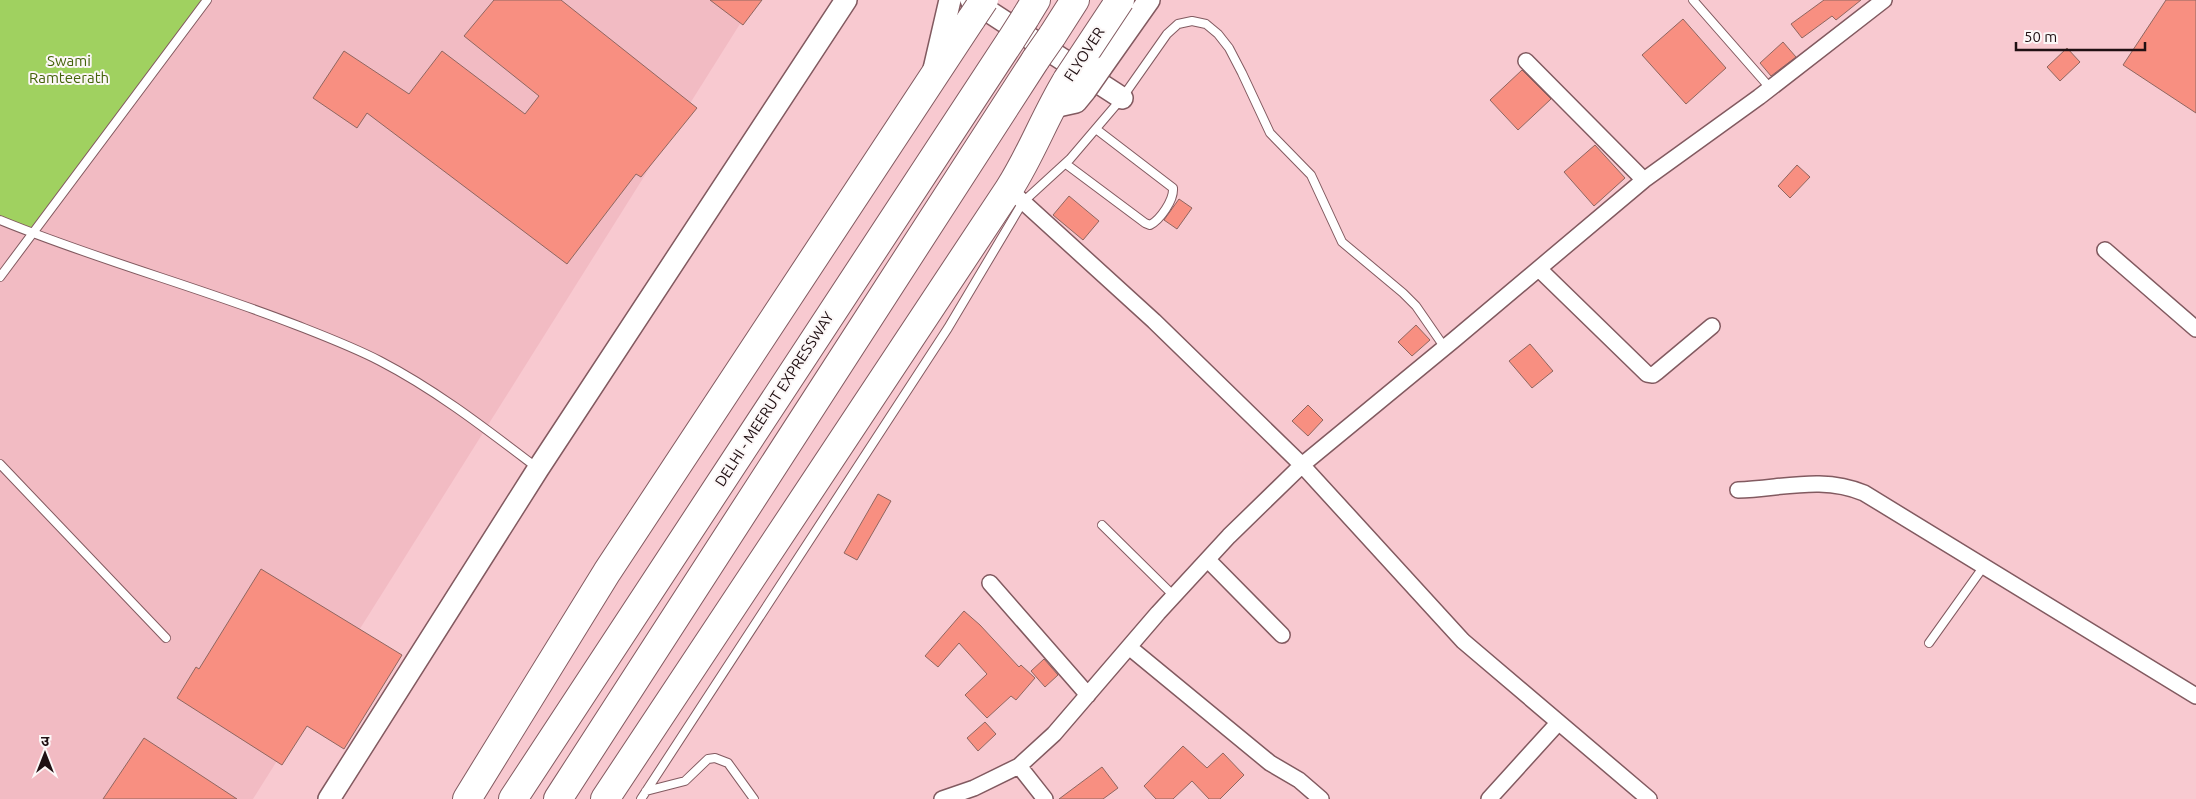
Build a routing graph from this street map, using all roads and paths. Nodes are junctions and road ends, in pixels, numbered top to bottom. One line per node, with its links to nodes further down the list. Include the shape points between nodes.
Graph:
1 (207, 0): 21 (lane)
2 (846, 0): 30 (main road)
3 (1075, 0): 50 (highway, bridge)
4 (1120, 0): 13 (highway, FLYOVER, bridge)
5 (1149, 0): 13 (main road, bridge, via 1101,68)
6 (1693, 0): 14 (lane)
7 (1884, 0): 14 (street)
8 (949, 2): 12 (main road)
9 (976, 6): 12 (highway); 15 (main road)
10 (1024, 19): 49 (highway, DELHI - MEERUT EXPRESSWAY)
11 (1526, 61): 18 (street)
12 (932, 79): 48 (highway, via 606,572)
13 (1076, 86): 19 (highway, FLYOVER, via 1050,108 1022,168)
14 (1771, 88): 18 (street)
15 (1122, 98): 16 (lane); 27 (lane, via 1167,34 1178,24 1192,21 1206,24 1229,48 1265,124 1311,175 1342,242 1416,306)
16 (1096, 129): 17 (lane); 17 (lane, via 1173,188 1172,199 1156,222 1145,223)
17 (1066, 164): 19 (lane)
18 (1644, 180): 23 (street)
19 (1016, 195): 29 (street, via 1154,321); 45 (lane, via 948,328); 46 (highway, FLYOVER)
20 (0, 220): 21 (lane)
21 (32, 233): 24 (lane); 30 (lane, via 203,291 363,353 446,399)
22 (2105, 250): 26 (street)
23 (1539, 269): 25 (street, via 1647,374 1653,375); 27 (street)
24 (0, 277)
25 (1712, 326)
26 (2196, 329)
27 (1445, 348): 29 (street)
28 (0, 464): 38 (lane)
29 (1302, 465): 33 (street); 43 (street, via 1462,641)
30 (538, 468): 47 (main road)
31 (1738, 490): 34 (street, via 1808,483 1850,487 1874,498)
32 (1102, 526): 36 (lane)
33 (1208, 560): 36 (street); 37 (street)
34 (1984, 566): 39 (lane); 42 (street)
35 (990, 583): 41 (street)
36 (1174, 596): 40 (street)
37 (1282, 635)
38 (166, 638)
39 (1929, 643)
40 (1129, 647): 41 (street); 55 (street, via 1270,763 1299,780)
41 (1088, 694): 44 (street, via 1054,734)
42 (2196, 696)
43 (1558, 723): 56 (street); 57 (street)
44 (1019, 766): 53 (street, via 982,785); 54 (street)
45 (646, 791): 51 (lane); 52 (lane, via 685,781 708,759 715,758 728,763)
46 (610, 796)
47 (328, 799)
48 (467, 799)
49 (513, 799)
50 (558, 799)
51 (641, 799)
52 (754, 799)
53 (942, 799)
54 (1045, 799)
55 (1321, 799)
56 (1489, 799)
57 (1649, 799)

